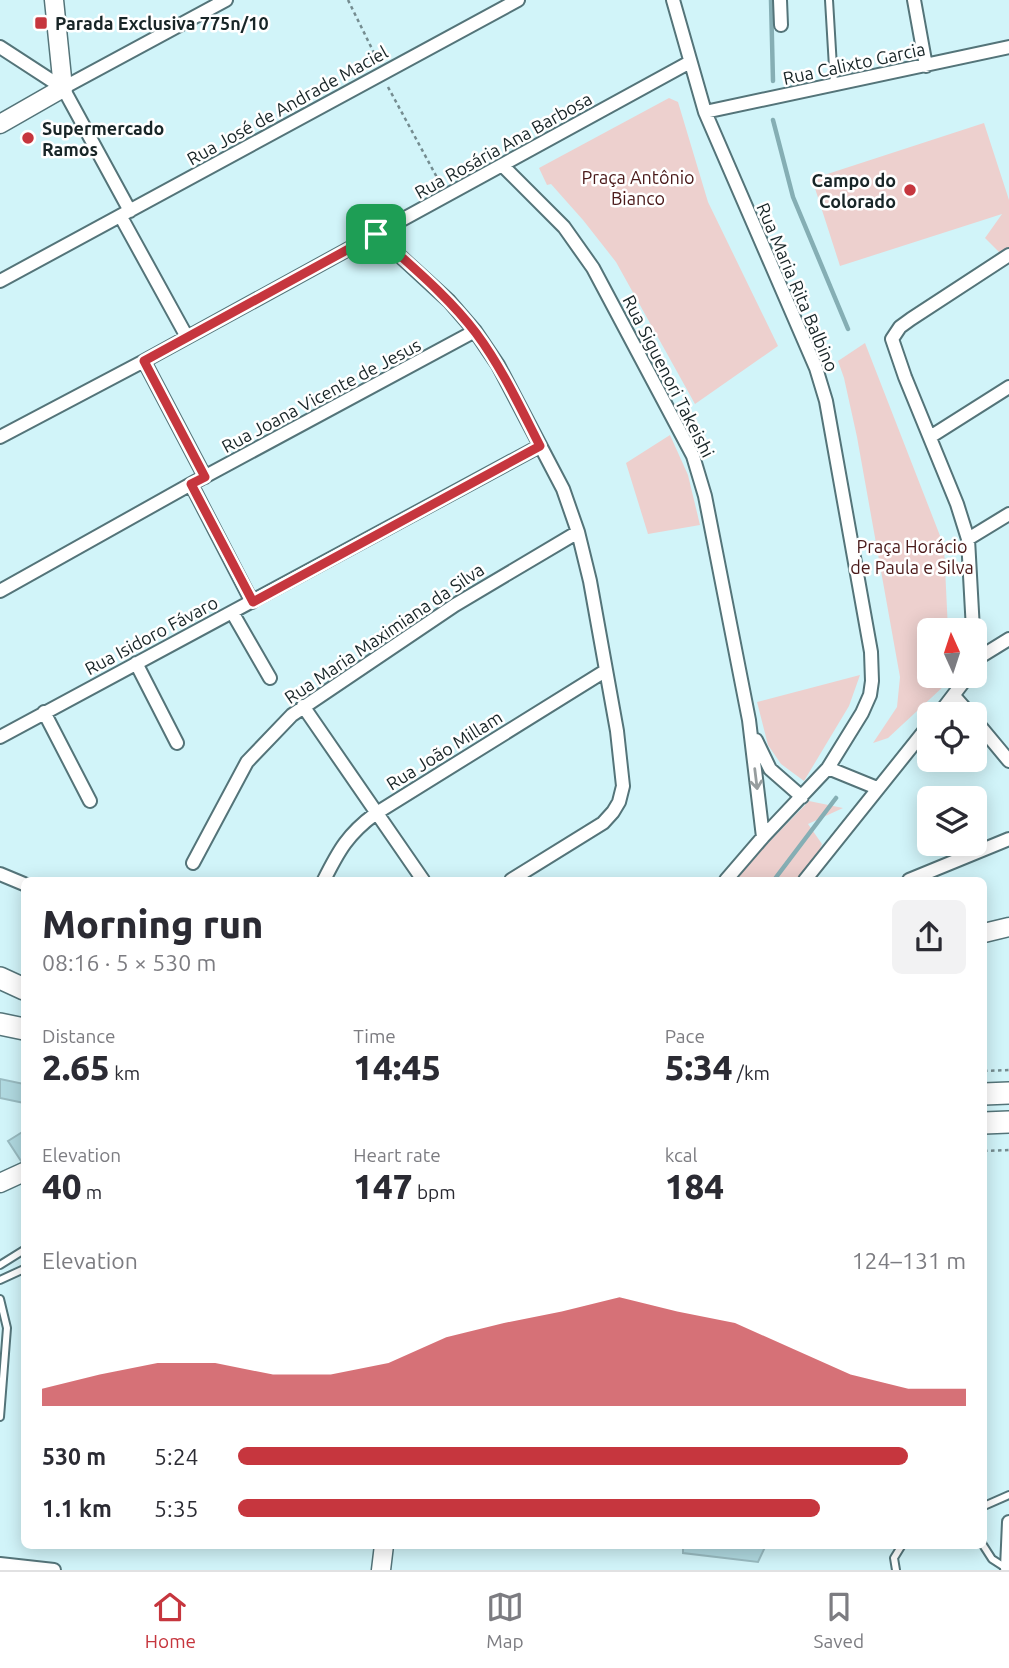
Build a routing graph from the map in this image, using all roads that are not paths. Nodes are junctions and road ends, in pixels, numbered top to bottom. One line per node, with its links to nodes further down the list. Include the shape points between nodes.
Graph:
1 (54, 0): 14 (main road)
2 (226, 0): 14 (street)
3 (518, 0): 18 (street, Rua José de Andrade Maciel)
4 (673, 0): 11 (street, Rua Maria Rita Balbino)
5 (780, 0): 8 (street)
6 (829, 0): 13 (lane)
7 (914, 0): 12 (street)
8 (780, 25)
9 (0, 47): 14 (street)
10 (1009, 47): 12 (street, Rua Calixto Garcia)
11 (690, 62): 15 (street, Rua Maria Rita Balbino); 17 (street, Rua Rosária Ana Barbosa)
12 (926, 66): 13 (street, Rua Calixto Garcia)
13 (834, 86): 15 (street, Rua Calixto Garcia)
14 (64, 88): 16 (main road); 18 (street)
15 (705, 112): 55 (street, Rua Maria Rita Balbino, via 816,368 826,401 871,652 872,681 862,713)
16 (0, 124)
17 (502, 164): 19 (street, Rua Rosária Ana Barbosa); 49 (street, Rua Siguenori Takeishi, via 564,227 593,268 693,456)
18 (125, 214): 21 (street, Rua José de Andrade Maciel); 23 (street)
19 (376, 234): 22 (street); 23 (street, Rua Rosária Ana Barbosa)
20 (1009, 255): 27 (street, via 894,334 893,346)
21 (0, 281)
22 (475, 331): 28 (street); 29 (street, Rua Joana Vicente de Jesus)
23 (187, 337): 24 (street, Rua Rosária Ana Barbosa)
24 (144, 361): 26 (street, Rua Rosária Ana Barbosa); 29 (street)
25 (1009, 387): 27 (street)
26 (0, 437)
27 (930, 437): 33 (street)
28 (540, 446): 32 (street); 35 (street, Rua Isidoro Fávaro)
29 (205, 477): 30 (street, Rua Joana Vicente de Jesus)
30 (191, 484): 34 (street, Rua Joana Vicente de Jesus); 35 (street)
31 (1009, 514): 33 (street)
32 (578, 531): 41 (street); 47 (street, Rua Maria Maximiana da Silva, via 455,605)
33 (968, 538): 37 (street)
34 (0, 591)
35 (253, 602): 36 (street, Rua Isidoro Fávaro)
36 (232, 612): 40 (street, Rua Isidoro Fávaro); 42 (street)
37 (972, 618)
38 (1009, 639): 39 (street)
39 (987, 653)
40 (136, 663): 48 (street, Rua Isidoro Fávaro); 53 (street)
41 (605, 671): 59 (street, Rua João Millam); 66 (street, via 620,753 623,786 619,802 603,823)
42 (270, 678)
43 (960, 688): 44 (street)
44 (954, 696): 45 (street); 46 (street)
45 (949, 702)
46 (959, 702)
47 (303, 706): 59 (street); 62 (street, Rua Maria Maximiana da Silva, via 247,762)
48 (44, 712): 51 (street, Rua Isidoro Fávaro); 58 (street)
49 (749, 720): 57 (street, Rua Siguenori Takeishi, via 770,769); 60 (street, Rua Siguenori Takeishi, one-way to 60)
50 (987, 734): 54 (street)
51 (0, 737)
52 (917, 740): 56 (street)
53 (177, 743)
54 (1009, 761)
55 (828, 768): 56 (street); 57 (street, Rua Maria Rita Balbino)
56 (877, 788): 68 (street)
57 (802, 797): 60 (street, Rua Maria Rita Balbino)
58 (90, 801)
59 (375, 814): 64 (street, Rua João Millam, via 340,847); 65 (street)
60 (763, 837): 67 (street, Rua Maria Rita Balbino)
61 (1009, 839): 69 (street)
62 (193, 863)
63 (0, 874): 70 (street)
64 (325, 877)
65 (421, 877)
66 (516, 877)
67 (729, 877)
68 (807, 877)
69 (916, 877)
70 (21, 883)
71 (1009, 927): 72 (main road)
72 (987, 932)
73 (0, 978): 74 (highway)
74 (21, 988)
75 (0, 993): 76 (highway)
76 (21, 997)
77 (0, 1024): 78 (highway)
78 (21, 1028)
79 (1009, 1093): 80 (highway)
80 (987, 1094)
81 (1009, 1122): 82 (highway)
82 (987, 1123)
83 (21, 1173): 84 (main road)
84 (0, 1183)
85 (21, 1252): 86 (lane)
86 (0, 1265)
87 (21, 1270): 88 (lane)
88 (0, 1280)
89 (0, 1299): 90 (lane, via 8,1328)
90 (0, 1417)
91 (1009, 1495): 92 (lane)
92 (992, 1502): 93 (lane); 94 (lane)
93 (987, 1504)
94 (987, 1508)
95 (1009, 1522): 101 (street)
96 (384, 1549): 103 (main road)
97 (900, 1549): 104 (lane, via 894,1558)
98 (986, 1549): 101 (lane)
99 (0, 1564): 100 (street)
100 (34, 1569): 102 (street)
101 (1007, 1569)
102 (54, 1570)
103 (381, 1570)
104 (896, 1570)

